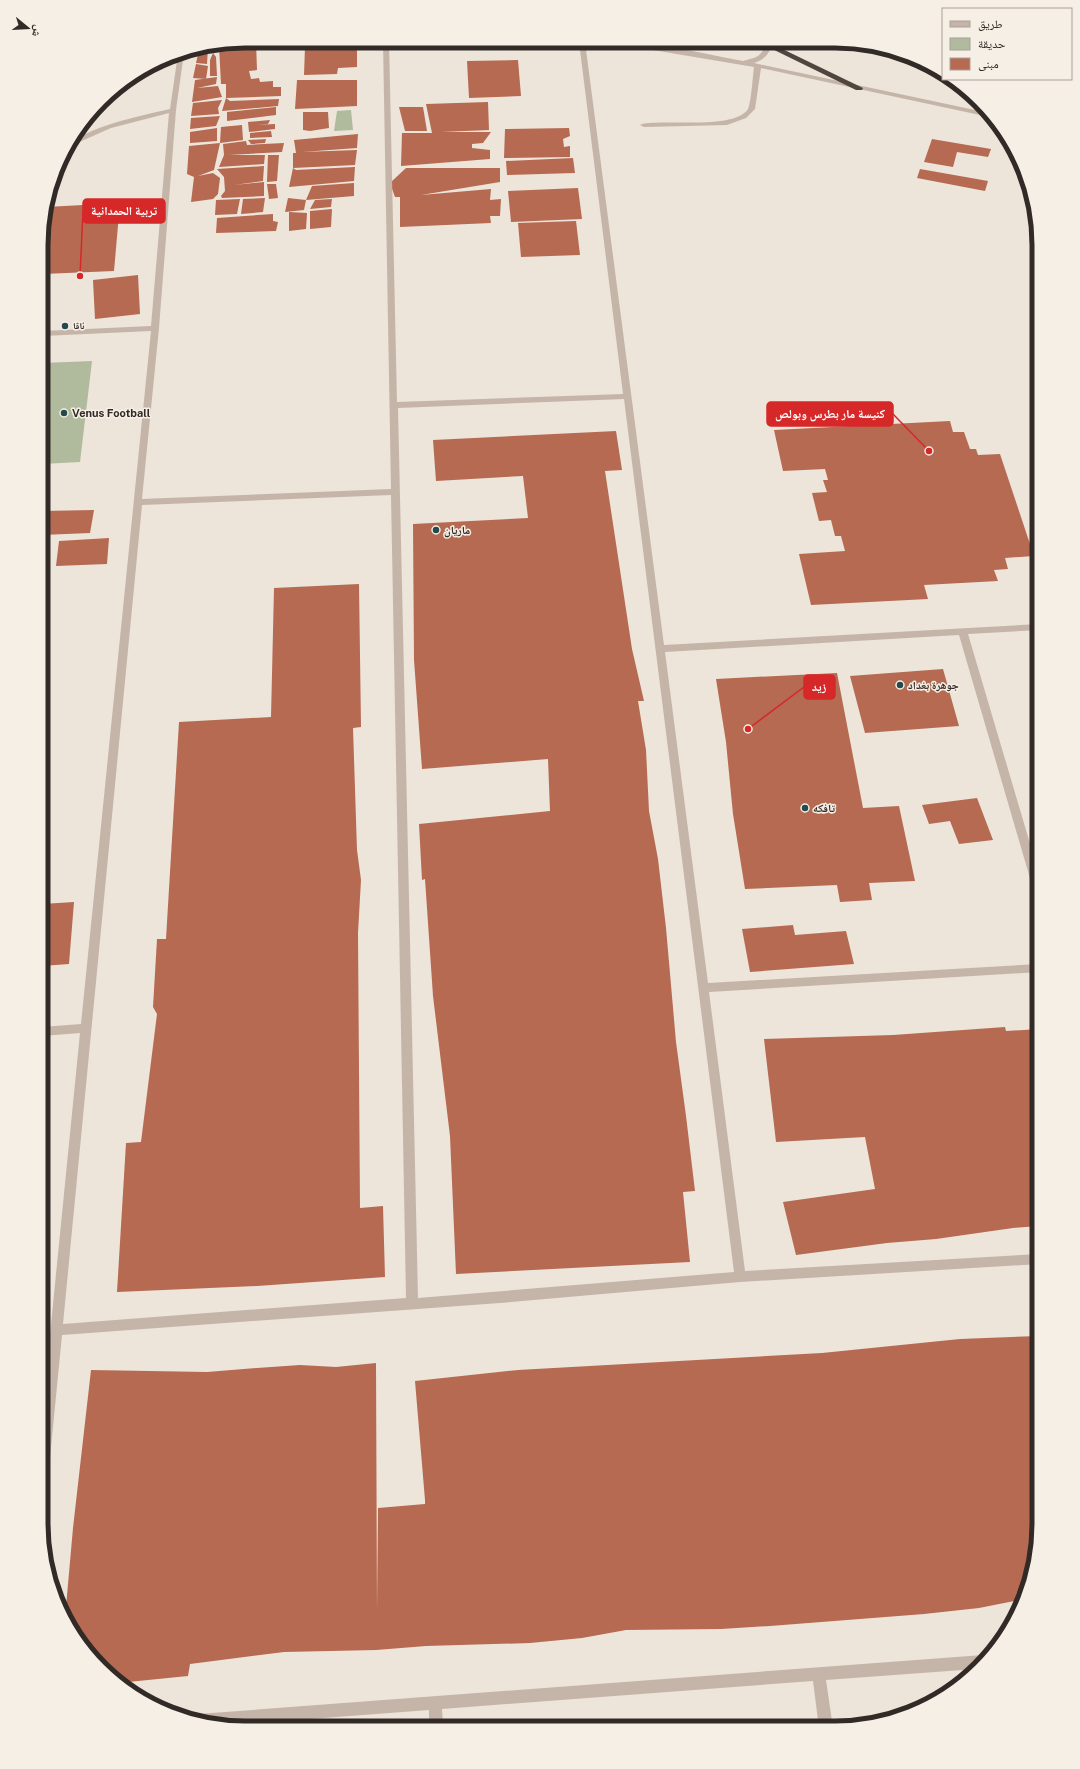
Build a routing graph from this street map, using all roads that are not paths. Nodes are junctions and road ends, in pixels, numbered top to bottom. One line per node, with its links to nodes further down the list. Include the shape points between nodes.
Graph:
1 (386, 48): 17 (street)
2 (583, 48): 16 (street)
3 (664, 48): 7 (street)
4 (768, 48): 7 (street, via 762,58)
5 (774, 48): 9 (highway)
6 (180, 59): 10 (street)
7 (744, 63): 8 (street)
8 (758, 66): 9 (street); 12 (street, via 752,109 744,117 727,122)
9 (859, 88): 11 (street)
10 (173, 110): 13 (street, via 109,126); 14 (street)
11 (982, 114)
12 (644, 125)
13 (77, 141)
14 (155, 328): 15 (street); 19 (street)
15 (48, 333)
16 (628, 396): 17 (street); 22 (street)
17 (394, 405): 18 (street)
18 (396, 492): 19 (street); 30 (street)
19 (138, 502): 26 (street)
20 (1032, 627): 21 (street)
21 (962, 631): 22 (street); 23 (street)
22 (660, 649): 25 (street)
23 (1032, 868)
24 (1032, 968): 25 (street)
25 (704, 988): 29 (street)
26 (86, 1028): 27 (street); 31 (street)
27 (48, 1031)
28 (1032, 1259): 29 (street)
29 (740, 1276): 30 (street, via 500,1298)
30 (412, 1303): 31 (street)
31 (57, 1330): 32 (street)
32 (48, 1419)
33 (974, 1663): 34 (street)
34 (818, 1674): 35 (street); 38 (street)
35 (435, 1703): 36 (street); 37 (street)
36 (221, 1719)
37 (436, 1721)
38 (825, 1721)

